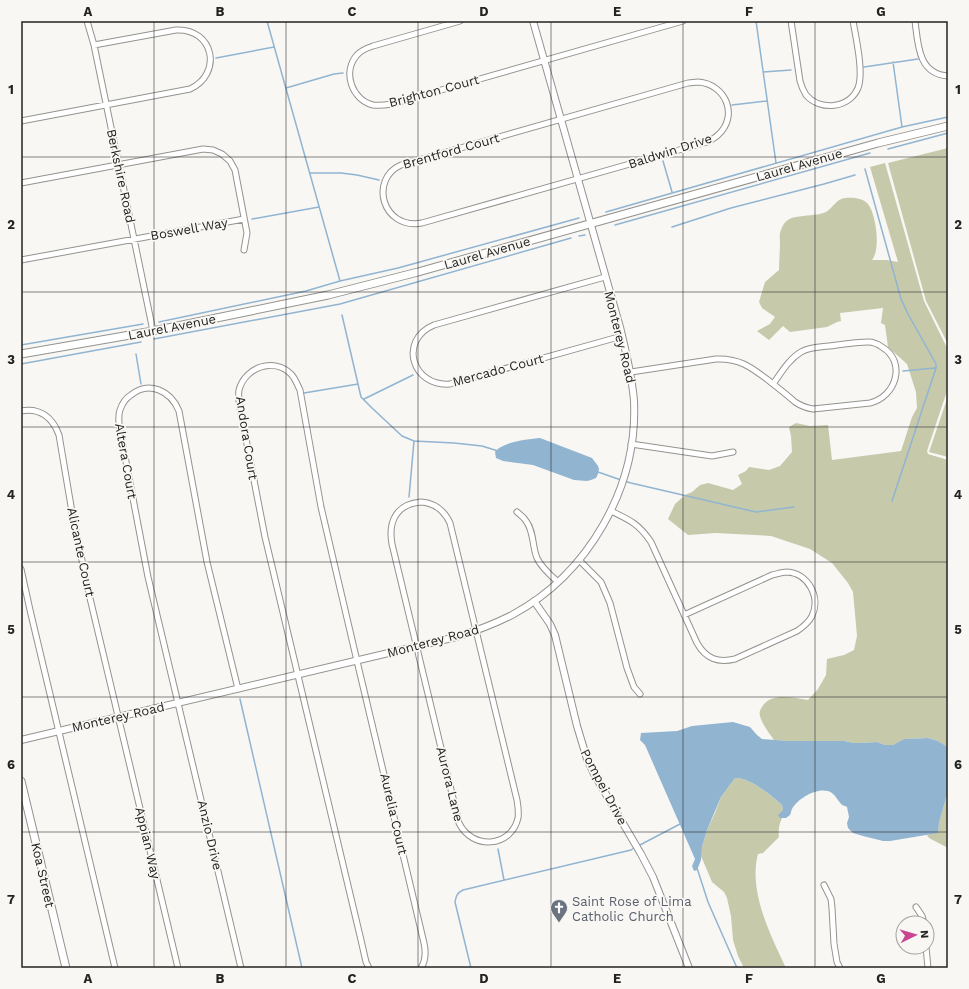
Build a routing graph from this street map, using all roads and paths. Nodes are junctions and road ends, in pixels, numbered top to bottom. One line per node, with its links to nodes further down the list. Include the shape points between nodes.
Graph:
1 (87, 21): 8 (street, Berkshire Road)
2 (460, 21): 9 (street, Brighton Court, via 362,51 351,66 352,86 355,92 368,103 386,105)
3 (533, 21): 9 (street, Monterey Road)
4 (683, 21): 9 (street, Brighton Court)
5 (791, 21): 6 (street, via 802,88 814,102 830,106 841,104 850,98 858,89 860,82)
6 (854, 21)
7 (915, 21): 10 (street, via 923,61 932,72)
8 (94, 45): 11 (street, Berkshire Road); 11 (street, via 181,30 198,36 209,51 210,67 207,75 193,88)
9 (545, 60): 12 (street, Monterey Road)
10 (948, 76)
11 (106, 105): 13 (street); 15 (street, Berkshire Road)
12 (562, 120): 16 (street, Monterey Road); 16 (street, Baldwin Drive, via 693,82 708,84 717,89 728,107 726,124 713,139); 16 (street, Brentford Court, via 401,165 391,172 385,181 384,201 390,213 396,218 403,222 418,224)
13 (21, 121)
14 (948, 126): 19 (main road, Laurel Avenue, via 876,143)
15 (119, 165): 17 (street); 18 (street, via 203,149 218,151 227,157 235,170); 20 (street, Berkshire Road)
16 (578, 179): 19 (street, Monterey Road)
17 (21, 182)
18 (244, 219): 20 (street, Boswell Way); 21 (street, via 247,233)
19 (591, 223): 23 (street, Monterey Road); 24 (main road, Laurel Avenue, via 328,295)
20 (135, 239): 22 (street, Boswell Way); 24 (street, Berkshire Road)
21 (244, 250)
22 (21, 260)
23 (605, 276): 25 (street, Monterey Road); 25 (street, Mercado Court, via 428,328 417,338 413,351 414,361 419,372 429,380 450,384)
24 (154, 331): 26 (main road, Laurel Avenue)
25 (622, 336): 27 (street, Monterey Road)
26 (21, 354)
27 (631, 372): 28 (street, via 711,359 726,359 746,364); 30 (street, Monterey Road, via 634,403)
28 (773, 384): 28 (street, via 808,408 870,403 882,398 890,390 895,379 896,367 886,350 869,342 812,348 794,357)
29 (21, 411): 46 (street, Alicante Court, via 42,414 51,420 57,429 81,557)
30 (631, 444): 31 (street, via 712,456); 32 (street, Monterey Road, via 624,477)
31 (733, 452)
32 (611, 511): 34 (street, Monterey Road); 38 (street, via 631,520 644,532)
33 (517, 512): 36 (street, via 531,530 538,559)
34 (579, 560): 36 (street, Monterey Road); 44 (street, via 602,582 627,668 634,687)
35 (21, 569): 47 (street)
36 (558, 582): 37 (street, Monterey Road)
37 (534, 601): 39 (street, Monterey Road, via 497,623); 60 (street, Pompei Drive, via 550,624 556,640 587,759 656,884)
38 (684, 615): 38 (street, via 703,652 716,660 730,660 797,631 812,616 815,600 810,585 799,576 787,572 765,578)
39 (476, 631): 40 (street, Monterey Road); 40 (street, Aurora Lane, via 449,519 434,505 424,502 413,503 396,515 391,532); 40 (street, Aurora Lane, via 518,807 518,817 509,834 493,842 474,839 459,823)
40 (417, 646): 41 (street, Monterey Road)
41 (357, 661): 42 (street, Monterey Road); 42 (street, Andora Court, via 321,507 300,390 294,377 286,370 275,365 262,366 244,378 239,401 265,537); 59 (street, Aurelia Court, via 424,943 425,956)
42 (297, 675): 43 (street, Monterey Road); 58 (street)
43 (238, 689): 45 (street, Monterey Road); 45 (street, Altera Court, via 208,562 179,411 166,393 144,388 135,391 124,402 119,413 119,425 148,577)
44 (640, 694)
45 (178, 703): 46 (street, Monterey Road); 57 (street, Anzio Drive)
46 (118, 717): 47 (street, Monterey Road); 56 (street, Appian Way)
47 (59, 731): 48 (street, Monterey Road); 55 (street)
48 (21, 740)
49 (21, 781): 54 (main road, Koa Street)
50 (824, 885): 61 (street, via 831,899 834,944)
51 (916, 907): 52 (street)
52 (921, 915)
53 (927, 955): 62 (street)
54 (66, 968)
55 (115, 968)
56 (178, 968)
57 (241, 968)
58 (369, 968)
59 (421, 968)
60 (689, 968)
61 (840, 968)
62 (928, 968)

